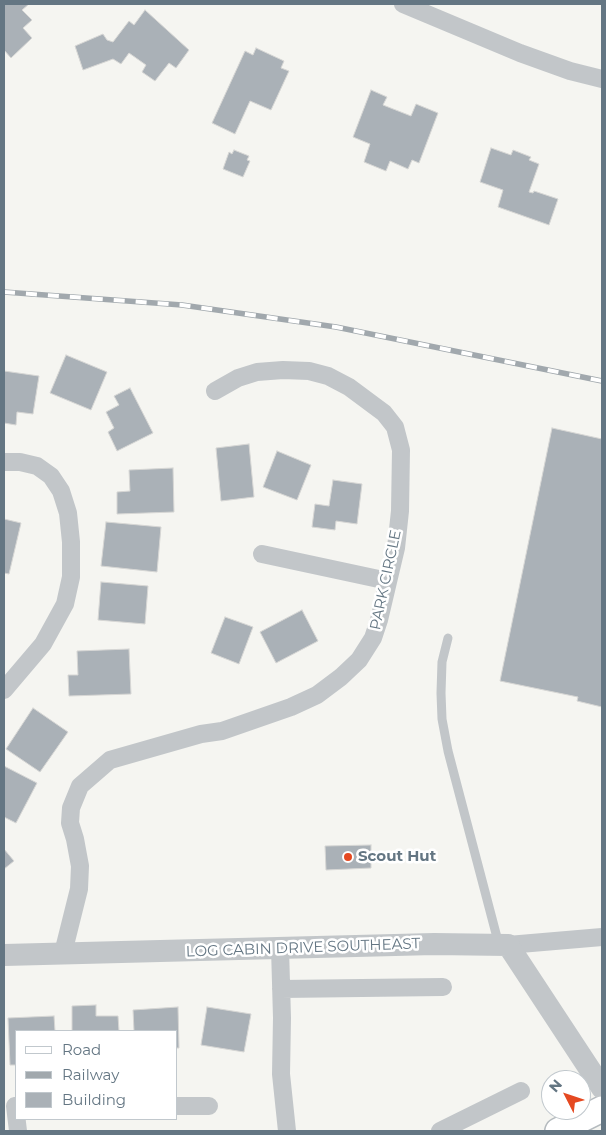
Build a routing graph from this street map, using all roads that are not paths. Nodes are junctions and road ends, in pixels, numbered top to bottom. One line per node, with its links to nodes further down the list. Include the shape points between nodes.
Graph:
1 (403, 4): 2 (street, via 520,53)
2 (602, 79)
3 (215, 391): 6 (street, PARK CIRCLE, via 257,372 308,371 328,376 349,387 384,412 395,428 401,450 400,510)
4 (4, 462): 8 (street, via 37,466 52,476 68,513 71,542 71,577 65,604 43,644)
5 (262, 554): 6 (street)
6 (388, 581): 12 (street, PARK CIRCLE, via 373,638 359,660 317,695 222,731 110,760 80,786 71,808 70,823 80,866 79,889)
7 (448, 638): 10 (lane, via 442,662 442,719 448,751)
8 (4, 690)
9 (602, 936): 10 (street, LOG CABIN DRIVE SOUTHEAST)
10 (503, 945): 11 (street, LOG CABIN DRIVE SOUTHEAST); 16 (street)
11 (280, 948): 12 (street, LOG CABIN DRIVE SOUTHEAST); 15 (street)
12 (63, 953): 13 (street, LOG CABIN DRIVE SOUTHEAST)
13 (4, 955)
14 (442, 987): 15 (street)
15 (281, 989): 23 (street, via 281,1074)
16 (602, 1088)
17 (521, 1091): 24 (street)
18 (12, 1106): 22 (street)
19 (178, 1106): 20 (street)
20 (209, 1106)
21 (602, 1109): 25 (main road)
22 (15, 1118)
23 (287, 1131)
24 (440, 1131)
25 (558, 1131)

